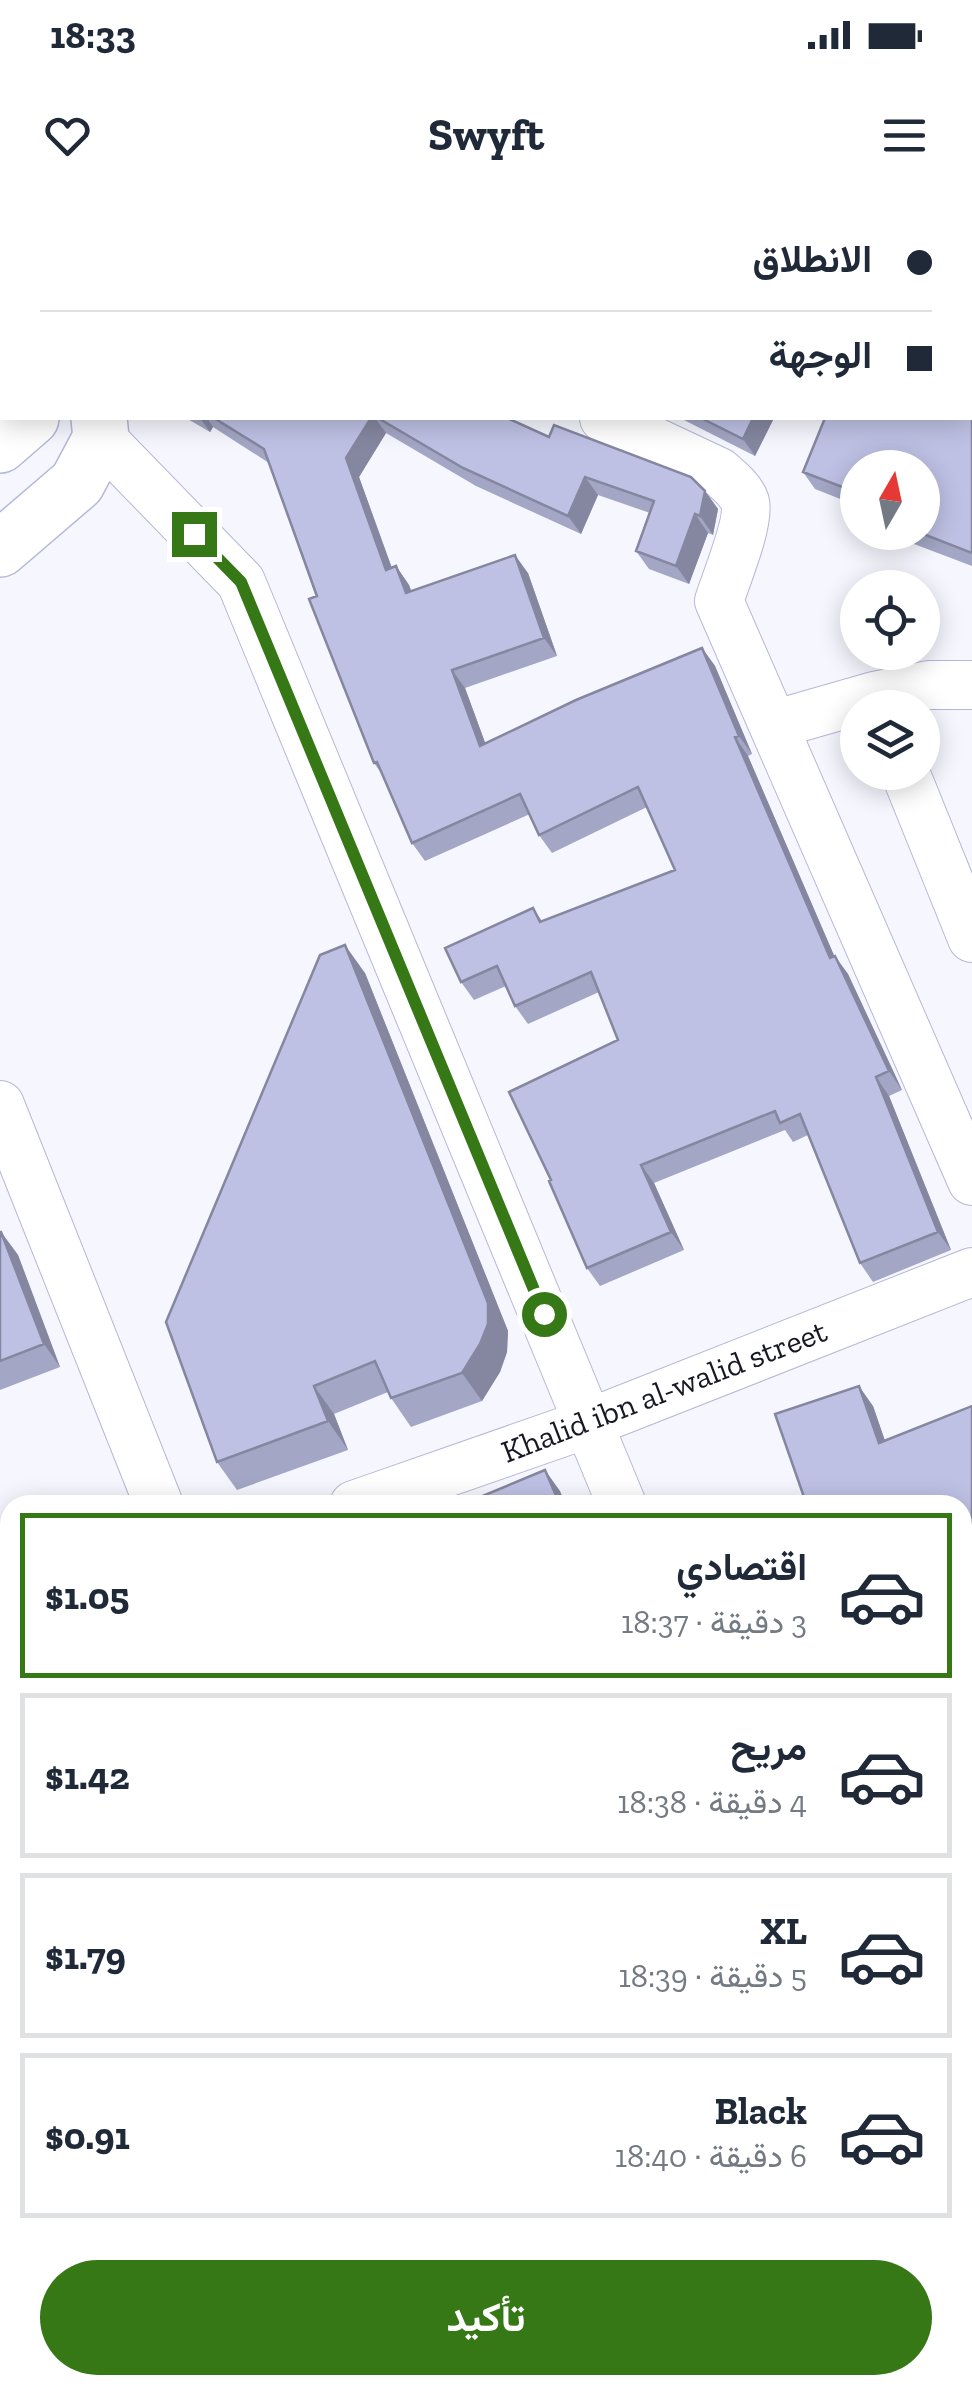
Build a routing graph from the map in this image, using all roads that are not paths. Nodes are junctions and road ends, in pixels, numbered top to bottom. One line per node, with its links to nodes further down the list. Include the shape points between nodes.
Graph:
1 (29, 420): 4 (street)
2 (608, 420): 9 (street, via 719,472 744,500 746,518 719,601)
3 (100, 428): 5 (street, via 77,483); 15 (street, via 241,582)
4 (0, 444)
5 (0, 549)
6 (972, 685): 7 (street)
7 (913, 690)
8 (840, 710): 9 (street)
9 (773, 725): 13 (street)
10 (912, 790): 11 (street)
11 (972, 938)
12 (0, 1105): 16 (street)
13 (972, 1181)
14 (972, 1272): 15 (street, Khalid ibn al-walid street)
15 (589, 1423): 17 (street, Khalid ibn al-walid street); 18 (street)
16 (155, 1495)
17 (383, 1495)
18 (618, 1495)

